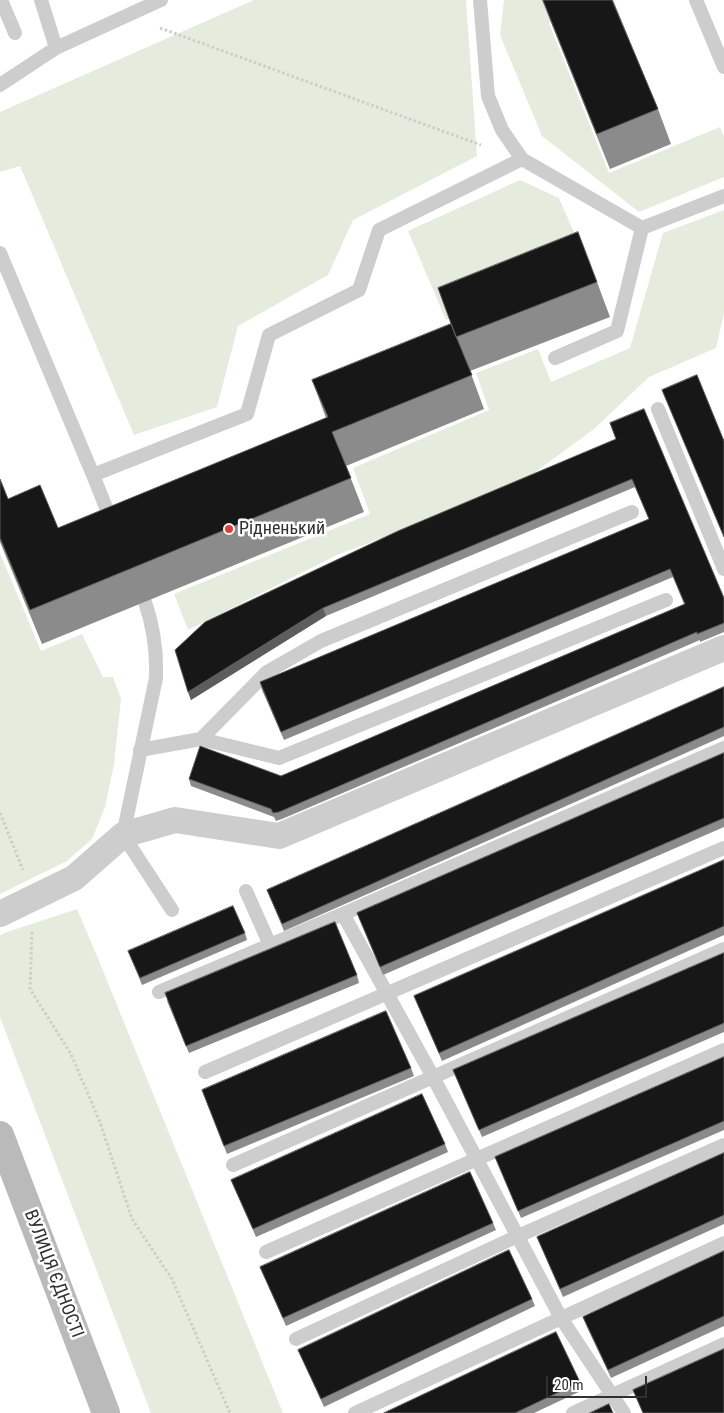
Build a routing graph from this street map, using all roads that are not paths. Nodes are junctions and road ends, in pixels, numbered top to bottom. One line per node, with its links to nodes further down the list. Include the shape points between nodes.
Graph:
1 (1, 0): 6 (lane)
2 (41, 0): 7 (lane)
3 (161, 0): 7 (lane)
4 (480, 0): 10 (lane, via 488,96 502,130)
5 (696, 0): 8 (lane)
6 (15, 33)
7 (56, 48): 9 (lane)
8 (724, 67)
9 (0, 85)
10 (522, 160): 12 (lane); 16 (lane, via 379,230 360,290 269,335 247,414)
11 (724, 196): 12 (lane)
12 (642, 228): 14 (lane, via 617,331)
13 (0, 253): 16 (lane)
14 (555, 358)
15 (658, 409): 19 (lane)
16 (93, 475): 18 (lane)
17 (632, 512): 23 (lane, via 321,641 267,672)
18 (120, 541)
19 (724, 569)
20 (666, 600): 23 (lane, via 279,758)
21 (145, 602): 25 (lane, via 157,659 156,678)
22 (724, 648): 26 (street, via 278,836 175,820)
23 (201, 739): 25 (lane)
24 (724, 748): 31 (lane)
25 (140, 750): 26 (lane)
26 (123, 835): 29 (lane); 30 (street, via 74,878)
27 (724, 848): 35 (lane)
28 (246, 891): 32 (lane)
29 (172, 910)
30 (0, 914)
31 (343, 914): 32 (lane); 35 (lane)
32 (270, 945): 34 (lane)
33 (724, 949): 38 (lane)
34 (159, 992)
35 (386, 994): 37 (lane); 38 (lane)
36 (724, 1050): 41 (lane)
37 (205, 1072)
38 (433, 1077): 41 (lane); 42 (lane)
39 (0, 1135): 50 (street, ВУЛИЦЯ ЄДНОСТІ)
40 (724, 1145): 43 (lane)
41 (476, 1158): 43 (lane); 45 (lane)
42 (233, 1165)
43 (518, 1236): 46 (lane); 47 (lane)
44 (724, 1243): 46 (lane)
45 (266, 1252)
46 (561, 1318): 49 (lane); 51 (lane)
47 (296, 1339)
48 (724, 1344): 49 (lane)
49 (612, 1395): 52 (lane); 53 (lane)
50 (106, 1413)
51 (355, 1413)
52 (573, 1413)
53 (624, 1413)

